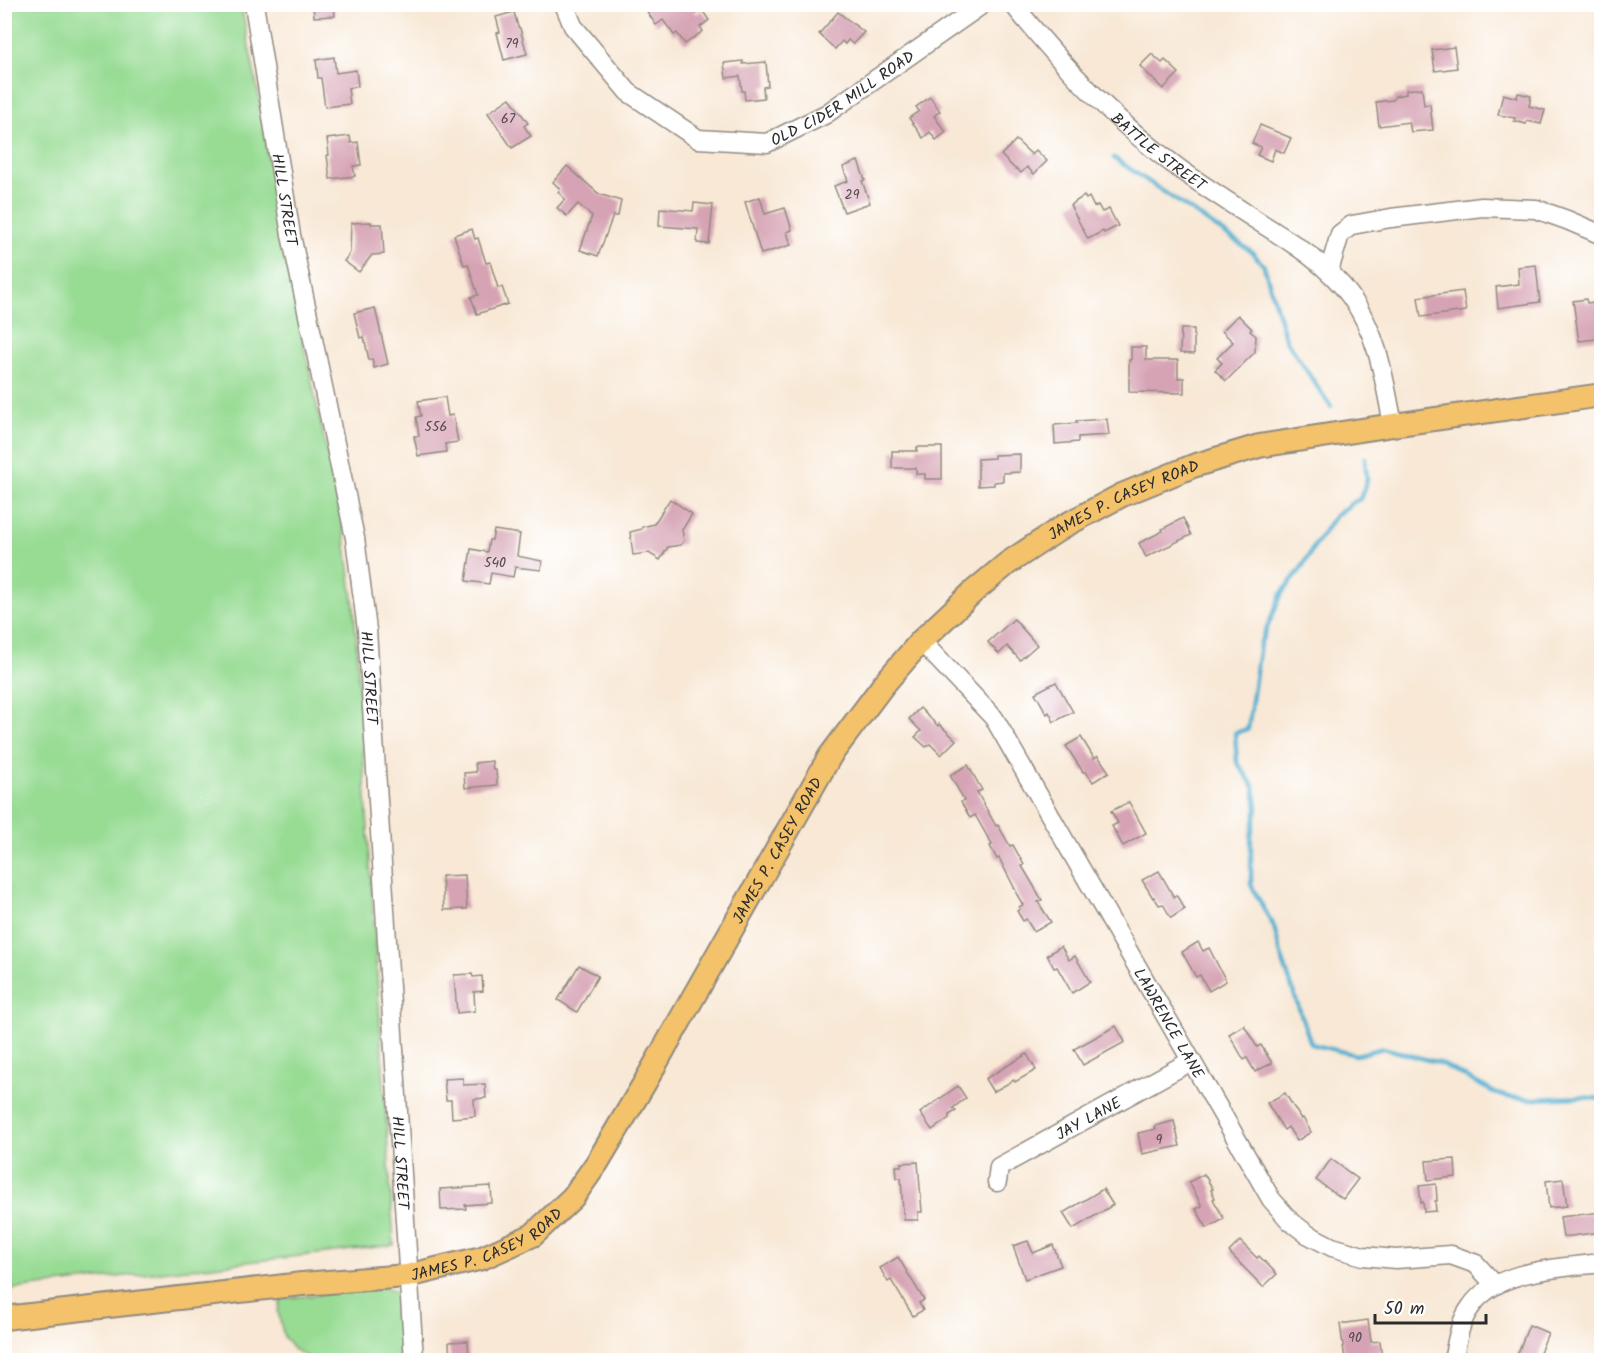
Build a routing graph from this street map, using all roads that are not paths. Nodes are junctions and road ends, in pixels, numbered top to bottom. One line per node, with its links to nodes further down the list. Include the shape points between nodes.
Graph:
1 (254, 4): 13 (street, HILL STREET, via 291,235 355,538 367,630)
2 (564, 4): 3 (street, OLD CIDER MILL ROAD, via 573,26 628,92 698,139 767,142 826,114)
3 (983, 4)
4 (1013, 4): 6 (street, BATTLE STREET, via 1080,83 1131,130 1179,168)
5 (1602, 235): 6 (street, via 1536,209 1482,207 1391,218 1352,225 1340,234)
6 (1329, 271): 8 (street, BATTLE STREET, via 1370,329 1381,360)
7 (1602, 395): 8 (main road, JAMES P. CASEY ROAD)
8 (1393, 425): 9 (main road, JAMES P. CASEY ROAD, via 1259,446 1193,466 1122,495 1064,526 1008,563)
9 (921, 641): 10 (street, LAWRENCE LANE, via 994,718); 13 (main road, JAMES P. CASEY ROAD, via 830,756 644,1084 573,1197 533,1235 482,1258)
10 (1191, 1061): 11 (street, JAY LANE, via 999,1167); 14 (street, LAWRENCE LANE, via 1271,1199 1307,1234 1363,1256 1396,1259 1451,1255 1476,1264)
11 (996, 1182)
12 (1602, 1263): 14 (street, via 1524,1274)
13 (407, 1276): 15 (main road, JAMES P. CASEY ROAD); 16 (street, HILL STREET)
14 (1494, 1285): 17 (street, via 1470,1307)
15 (4, 1318)
16 (414, 1360)
17 (1454, 1360)

